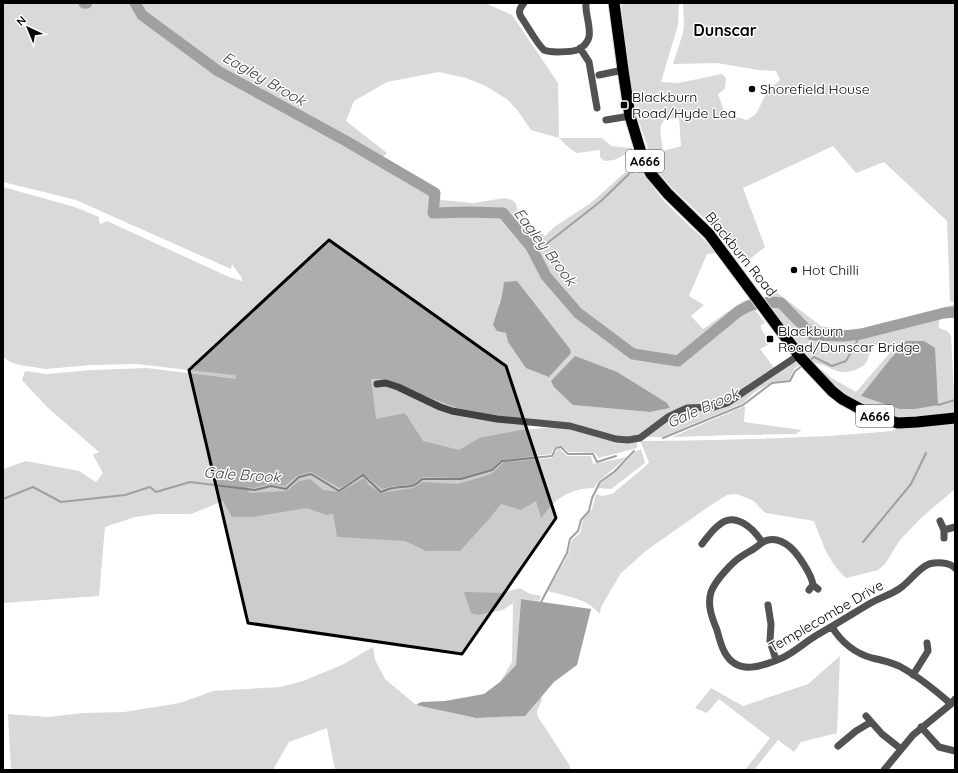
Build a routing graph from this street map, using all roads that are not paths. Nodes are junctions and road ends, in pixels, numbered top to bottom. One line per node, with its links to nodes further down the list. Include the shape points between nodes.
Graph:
1 (524, 3): 4 (street, via 519,13 545,51 575,51)
2 (586, 3): 4 (street, via 589,38)
3 (614, 3): 5 (highway, Blackburn Road / A666)
4 (580, 48): 7 (street, via 589,62)
5 (623, 70): 6 (street); 8 (highway, Blackburn Road / A666)
6 (599, 75)
7 (597, 108)
8 (630, 116): 9 (street); 10 (highway, Blackburn Road / A666, via 642,156 652,174 668,194 710,234)
9 (606, 120)
10 (800, 356): 11 (street, via 727,403 714,407 688,408 668,417 638,440 616,439 570,426 463,413 440,407 398,386); 12 (highway, Blackburn Road / A666, via 842,399 854,407 898,423)
11 (377, 384)
12 (955, 418)
13 (940, 521): 15 (street)
14 (955, 528): 15 (street)
15 (944, 530): 16 (street)
16 (944, 538)
17 (762, 542): 18 (street, via 750,527 734,520 723,522 707,535); 20 (street, via 779,540 791,548 812,580); 24 (street, Templecombe Drive, via 736,560 716,584 711,591 710,608 725,653 735,663 750,668)
18 (702, 544)
19 (955, 568): 22 (street, Templecombe Drive, via 946,563 924,567 901,588 870,603)
20 (813, 588)
21 (768, 605): 24 (street, via 770,642)
22 (832, 627): 24 (street, Templecombe Drive); 25 (street, via 841,640 853,649 865,656 891,662)
23 (927, 642): 25 (street, via 928,651)
24 (776, 660)
25 (913, 675): 26 (street)
26 (953, 701): 29 (street)
27 (866, 716): 28 (street)
28 (871, 722): 30 (street); 31 (street)
29 (921, 727): 31 (street); 32 (street, via 939,747)
30 (836, 746)
31 (902, 749): 33 (street)
32 (955, 751)
33 (884, 770)

